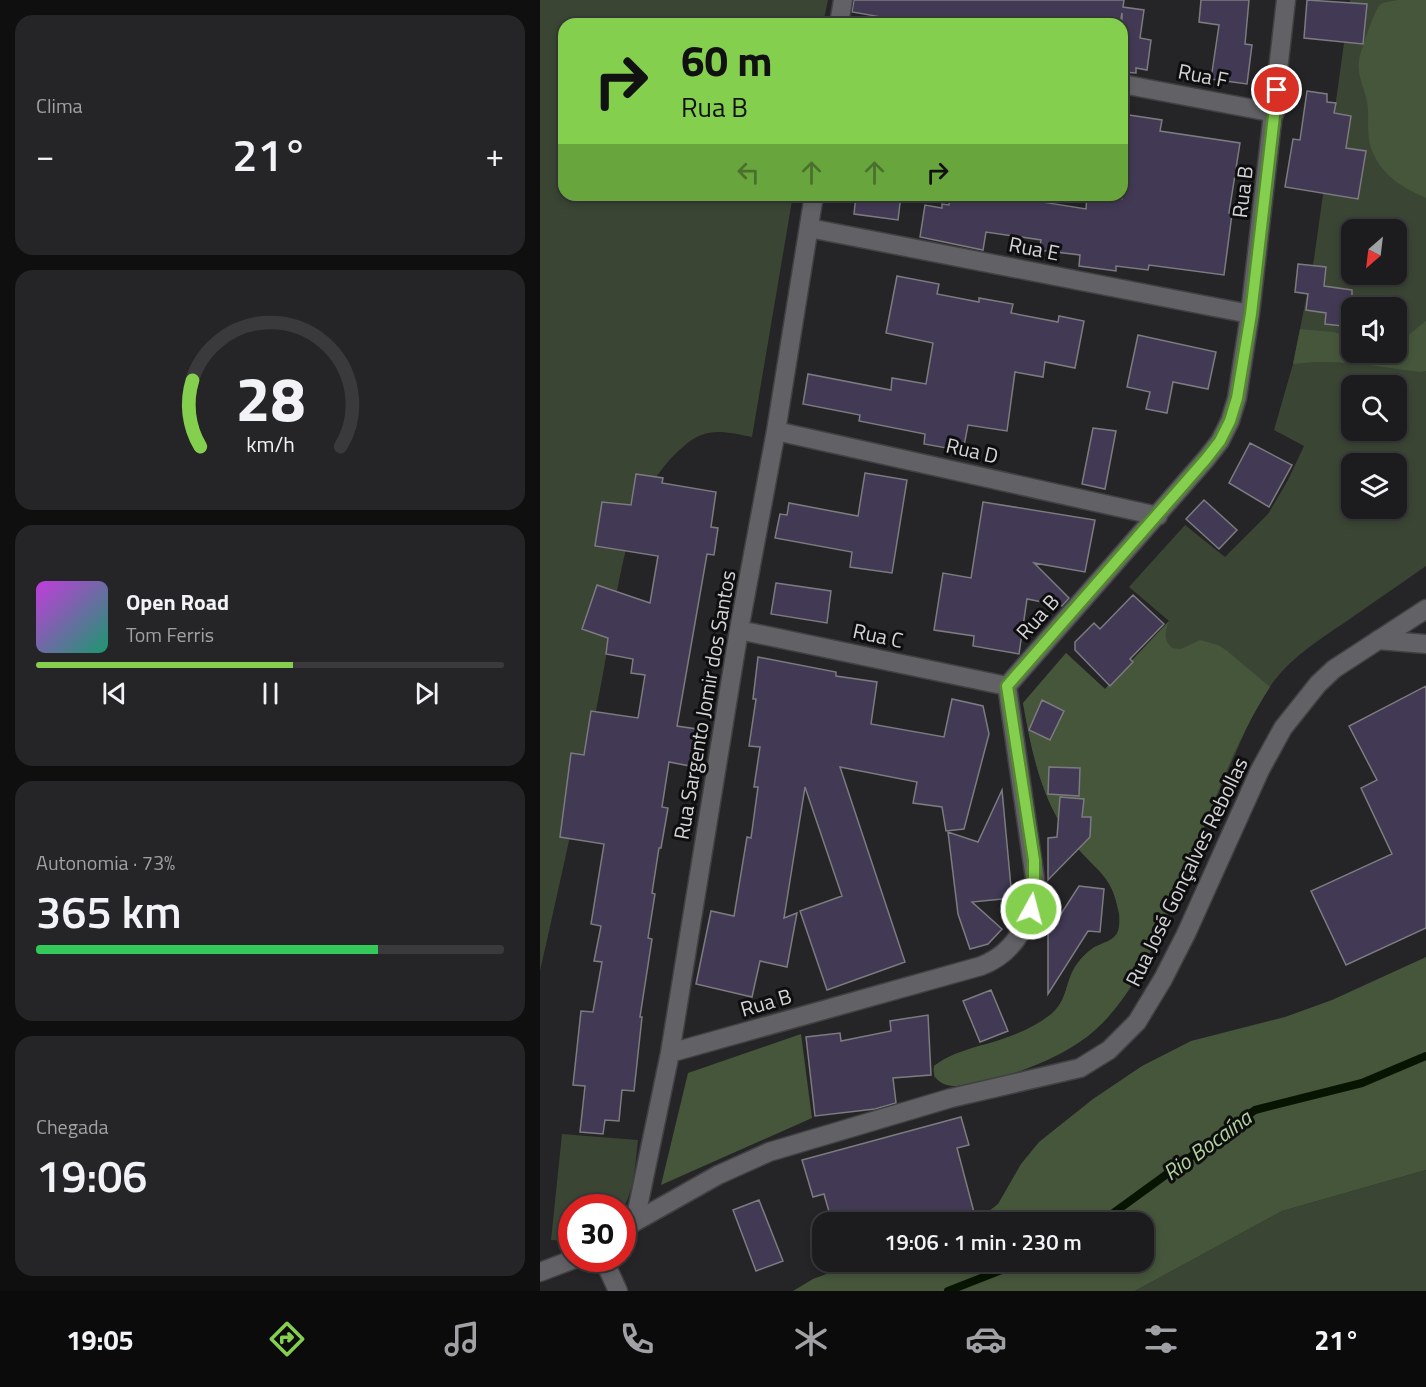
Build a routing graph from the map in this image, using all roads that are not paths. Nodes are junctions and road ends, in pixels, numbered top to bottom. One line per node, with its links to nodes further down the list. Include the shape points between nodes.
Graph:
1 (843, 0): 3 (street)
2 (1286, 0): 5 (street, Rua B)
3 (840, 18)
4 (1128, 85): 5 (street, Rua F)
5 (1275, 113): 8 (street, Rua B)
6 (813, 201): 7 (street, Rua Sargento Jomir dos Santos)
7 (809, 228): 8 (street, Rua E); 9 (street, Rua Sargento Jomir dos Santos)
8 (1251, 314): 10 (street, Rua B, via 1230,421 1220,441)
9 (776, 431): 10 (street, Rua D); 12 (street, Rua Sargento Jomir dos Santos)
10 (1158, 516): 15 (street, Rua B)
11 (1426, 609): 13 (street, Rua José Gonçalves Rebollas)
12 (739, 630): 15 (street, Rua C); 16 (street, Rua Sargento Jomir dos Santos)
13 (1378, 640): 14 (street); 18 (street, Rua José Gonçalves Rebollas, via 1334,669 1283,728 1163,979 1137,1022 1109,1050 1080,1068 951,1098 769,1152 718,1175)
14 (1426, 644)
15 (1007, 686): 16 (street, Rua B, via 1035,879 1027,922 1013,945 981,966)
16 (670, 1053): 17 (street, Rua Sargento Jomir dos Santos)
17 (636, 1196)
18 (636, 1221)
19 (558, 1265): 20 (street)
20 (540, 1272)
21 (609, 1272): 22 (street)
22 (618, 1291)

